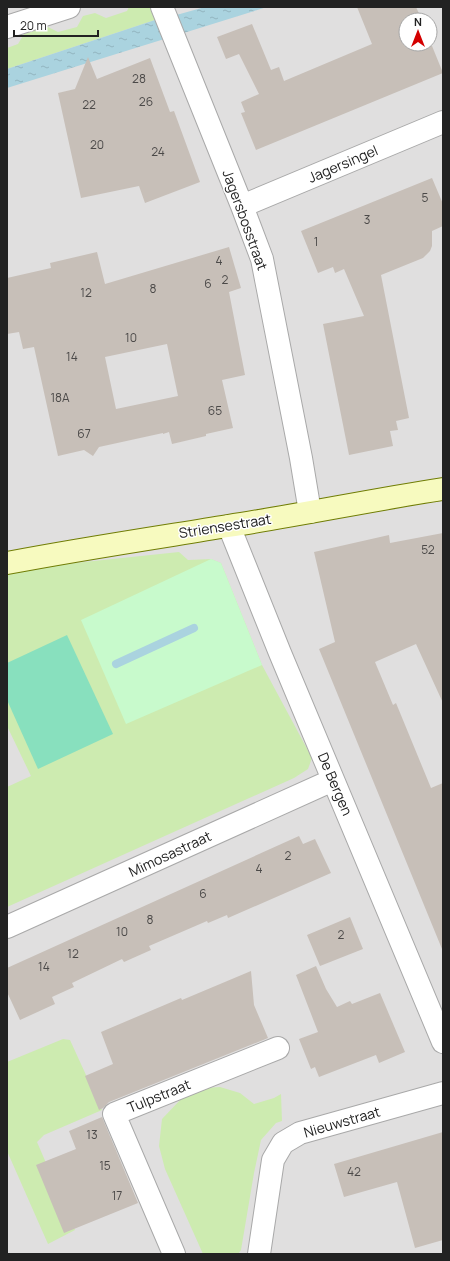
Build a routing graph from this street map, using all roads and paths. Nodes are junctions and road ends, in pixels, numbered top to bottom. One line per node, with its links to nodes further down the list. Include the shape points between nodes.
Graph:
1 (69, 7): 3 (street)
2 (162, 7): 5 (street, Jagersbosstraat)
3 (7, 27)
4 (443, 122): 5 (street, Jagersingel)
5 (242, 206): 7 (street, Jagersbosstraat, via 262,259)
6 (443, 489): 7 (street, Striensestraat)
7 (310, 512): 8 (street, Striensestraat)
8 (229, 526): 9 (street, Striensestraat); 10 (street, De Bergen)
9 (7, 563)
10 (334, 780): 11 (street, Mimosastraat); 12 (street, De Bergen)
11 (7, 927)
12 (443, 1042)
13 (278, 1048): 15 (street, Tulpstraat, via 114,1114)
14 (443, 1093): 16 (street, Nieuwstraat, via 300,1133 283,1143 273,1160)
15 (174, 1254)
16 (259, 1254)

